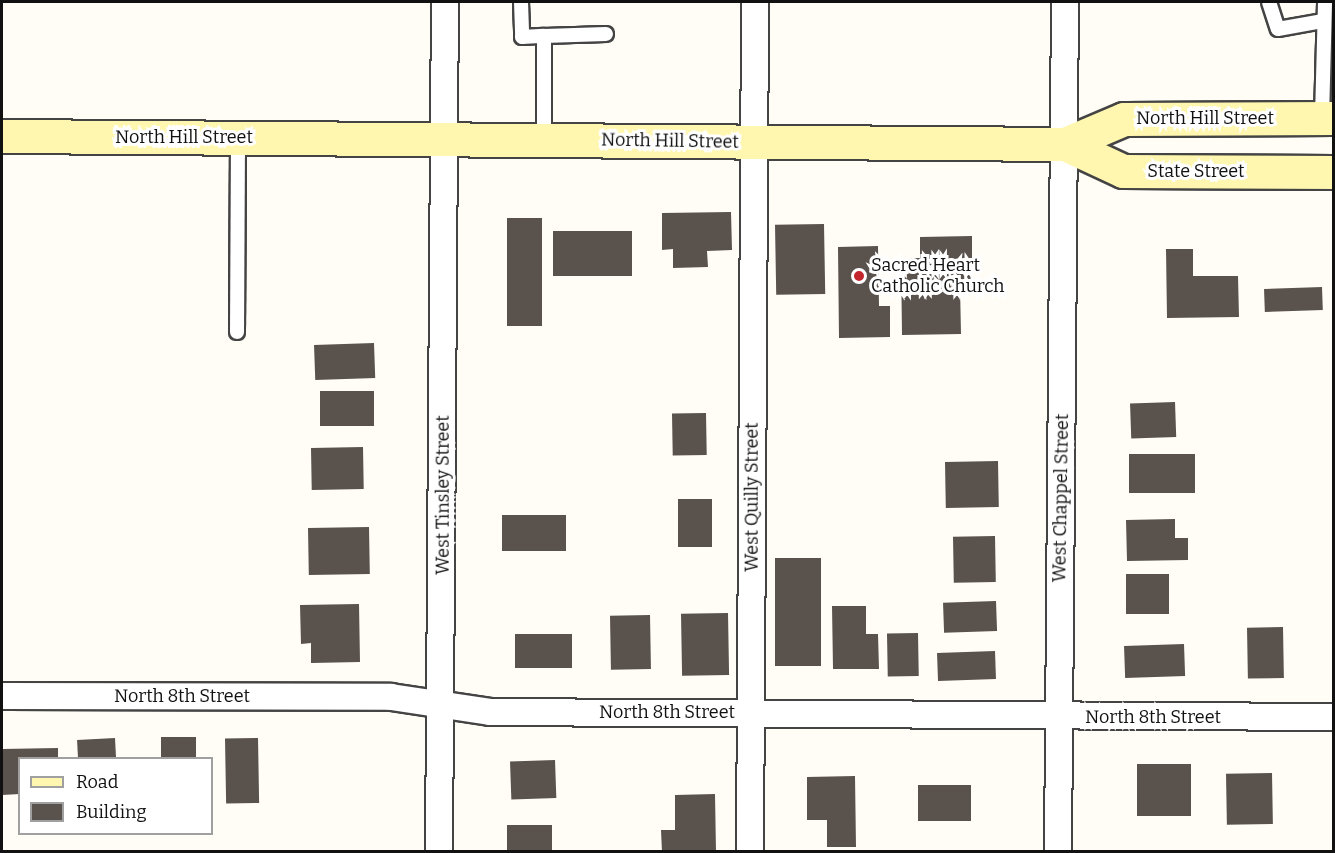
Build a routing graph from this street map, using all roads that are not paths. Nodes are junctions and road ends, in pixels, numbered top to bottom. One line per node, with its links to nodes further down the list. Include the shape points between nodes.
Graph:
1 (445, 2): 13 (street, West Tinsley Street)
2 (521, 2): 9 (lane, via 522,37)
3 (755, 2): 15 (street, West Quilly Street)
4 (1065, 2): 16 (street, West Chappel Street)
5 (1269, 2): 7 (lane, via 1278,29)
6 (1325, 2): 7 (lane)
7 (1323, 21): 10 (lane)
8 (606, 34): 9 (lane)
9 (544, 36): 14 (lane)
10 (1328, 118): 16 (street, North Hill Street, via 1124,119)
11 (2, 136): 12 (street, North Hill Street)
12 (238, 137): 13 (street, North Hill Street); 18 (lane)
13 (444, 138): 14 (street, North Hill Street); 20 (street, West Tinsley Street)
14 (544, 140): 15 (street, North Hill Street)
15 (754, 142): 16 (street, North Hill Street); 21 (street, West Quilly Street)
16 (1065, 144): 17 (street, State Street, via 1123,171); 22 (street, West Chappel Street)
17 (1334, 172)
18 (237, 332)
19 (2, 696): 20 (street, North 8th Street, via 391,697)
20 (442, 706): 21 (street, North 8th Street, via 490,712); 24 (street, West Tinsley Street)
21 (750, 713): 22 (street, North 8th Street); 25 (street, West Quilly Street)
22 (1058, 717): 23 (street, North 8th Street); 26 (street, West Chappel Street)
23 (1334, 717)
24 (439, 852)
25 (750, 852)
26 (1058, 852)

